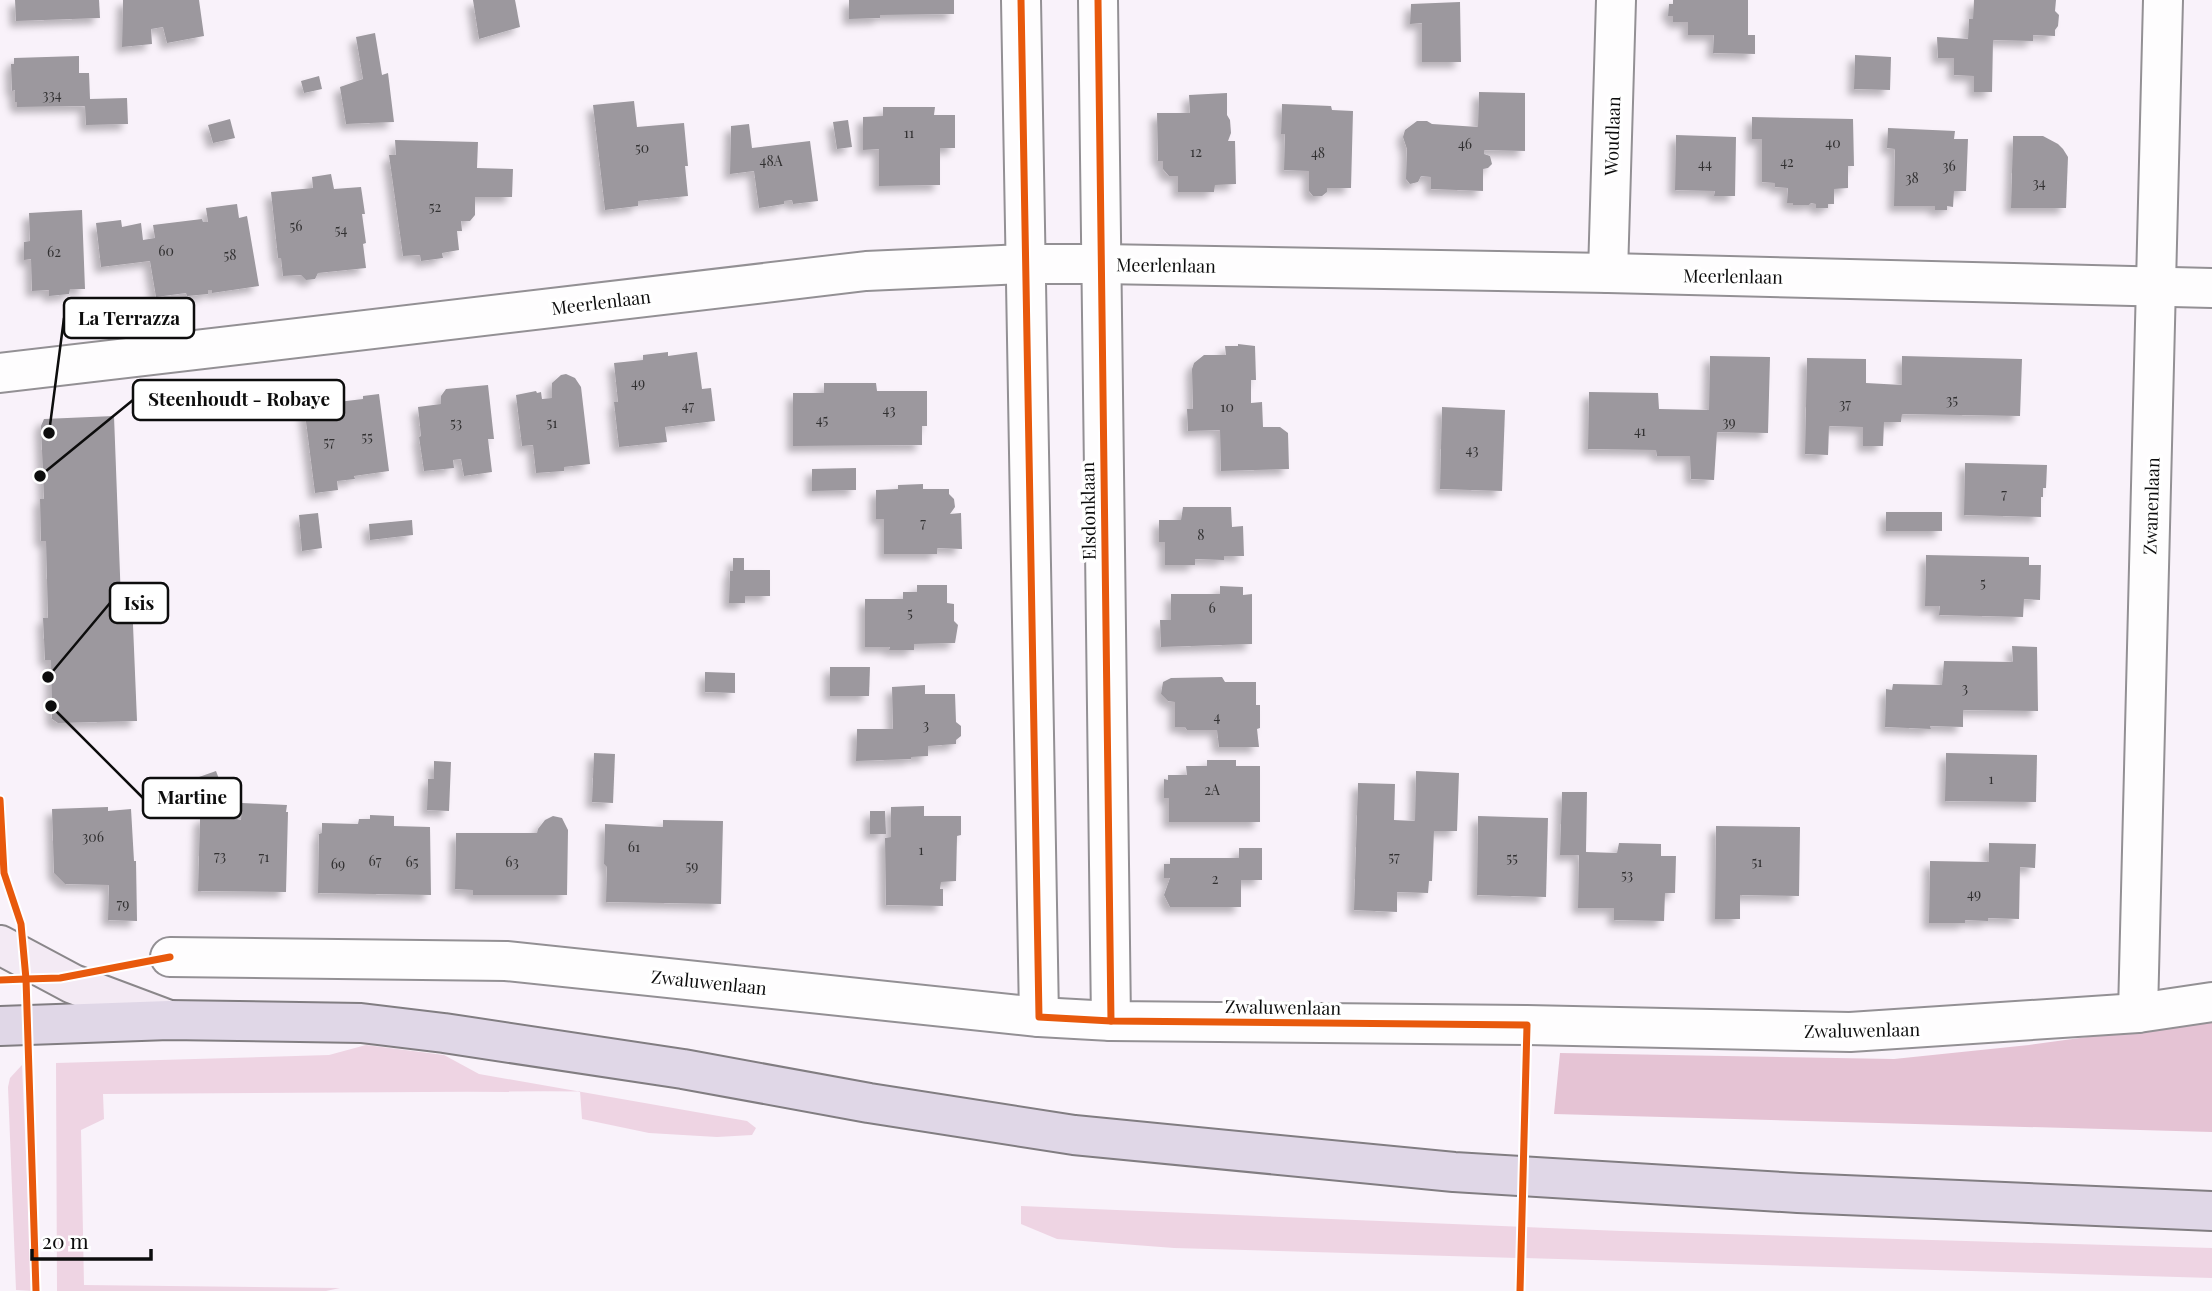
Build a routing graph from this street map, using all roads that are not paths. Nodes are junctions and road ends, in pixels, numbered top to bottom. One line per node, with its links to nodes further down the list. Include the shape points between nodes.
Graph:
1 (1021, 0): 5 (street)
2 (1098, 0): 6 (street, Elsdonklaan)
3 (1616, 0): 7 (street, Woudlaan)
4 (2163, 0): 8 (street, Zwanenlaan)
5 (1025, 264): 6 (street, Meerlenlaan); 10 (street, Meerlenlaan, via 866,271); 15 (street)
6 (1101, 264): 7 (street, Meerlenlaan); 17 (street, Elsdonklaan)
7 (1608, 273): 8 (street, Meerlenlaan)
8 (2157, 287): 9 (street, Meerlenlaan); 14 (street, Zwanenlaan)
9 (2212, 288)
10 (0, 373)
11 (0, 945): 16 (main road, via 73,984)
12 (170, 957): 15 (street, Zwaluwenlaan, via 506,961)
13 (2212, 1002): 14 (street, Zwaluwenlaan)
14 (2138, 1013): 17 (street, Zwaluwenlaan, via 1850,1032)
15 (1039, 1017): 17 (street, Zwaluwenlaan)
16 (169, 1020): 18 (highway); 19 (highway, via 375,1024 683,1069 1074,1135 1440,1171 1798,1193)
17 (1111, 1021)
18 (0, 1026)
19 (2212, 1210)

